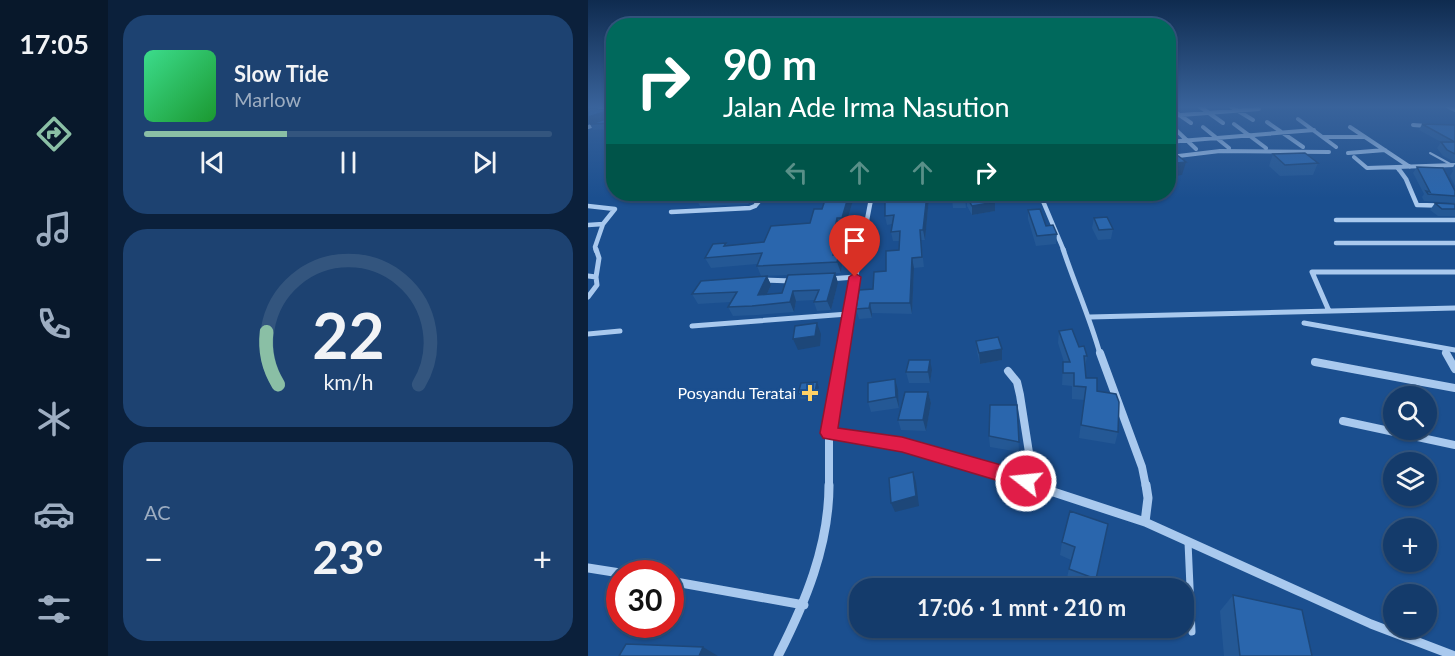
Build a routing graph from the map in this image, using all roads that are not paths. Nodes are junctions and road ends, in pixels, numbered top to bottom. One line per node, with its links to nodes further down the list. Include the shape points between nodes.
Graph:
1 (1183, 137): 9 (street)
2 (1231, 137): 8 (street)
3 (1251, 137): 14 (street)
4 (1287, 137): 11 (street)
5 (1323, 137): 6 (street); 12 (street)
6 (1339, 137)
7 (1365, 137): 16 (street)
8 (1216, 138): 9 (street); 13 (street)
9 (1187, 140): 10 (street); 15 (street)
10 (1176, 141)
11 (1303, 147)
12 (1336, 147)
13 (1229, 148)
14 (1266, 148)
15 (1196, 149)
16 (1385, 150): 18 (street); 24 (street)
17 (1329, 152): 20 (street, via 1234,151)
18 (1348, 153)
19 (1430, 153): 22 (lane)
20 (1176, 156)
21 (1354, 157): 23 (street, via 1367,168)
22 (1453, 165): 25 (street)
23 (1397, 167): 24 (street); 31 (street, via 1417,205)
24 (1411, 167): 25 (street)
25 (1440, 167): 26 (street)
26 (1444, 176)
27 (759, 201): 32 (street, via 750,208)
28 (871, 201): 43 (street)
29 (1043, 201): 52 (street)
30 (588, 206): 35 (street, via 615,209)
31 (1455, 206)
32 (671, 212)
33 (1336, 220): 34 (street)
34 (1455, 220)
35 (603, 224): 36 (street); 40 (street)
36 (588, 225)
37 (1336, 243): 38 (street)
38 (1455, 243)
39 (588, 248): 40 (street)
40 (595, 248): 44 (street, via 599,258)
41 (1455, 272): 50 (street, via 1312,272)
42 (588, 276): 44 (street)
43 (855, 277): 45 (street); 51 (street)
44 (596, 278): 48 (street, via 597,285)
45 (825, 279)
46 (754, 280): 47 (street)
47 (798, 280)
48 (588, 297)
49 (1455, 308): 50 (street)
50 (1329, 311): 52 (street)
51 (848, 314): 54 (street); 64 (street)
52 (1090, 317): 67 (street, via 1142,467 1148,498)
53 (1304, 323): 57 (street)
54 (692, 326)
55 (620, 331): 56 (street)
56 (588, 334)
57 (1445, 350): 58 (street); 60 (street)
58 (1455, 350)
59 (1316, 362): 62 (street)
60 (1455, 369)
61 (1008, 371): 66 (street, via 1017,382 1020,395 1030,459)
62 (1455, 388)
63 (1343, 421): 65 (street)
64 (829, 433): 66 (street, via 902,444); 73 (street, via 829,490 821,549)
65 (1455, 446)
66 (1026, 481): 67 (street)
67 (1144, 522): 68 (street)
68 (1188, 542): 71 (lane); 75 (street, via 1371,624)
69 (588, 568): 70 (street)
70 (606, 571)
71 (1190, 578)
72 (684, 584): 73 (street)
73 (804, 605): 74 (street)
74 (778, 656)
75 (1455, 656)

